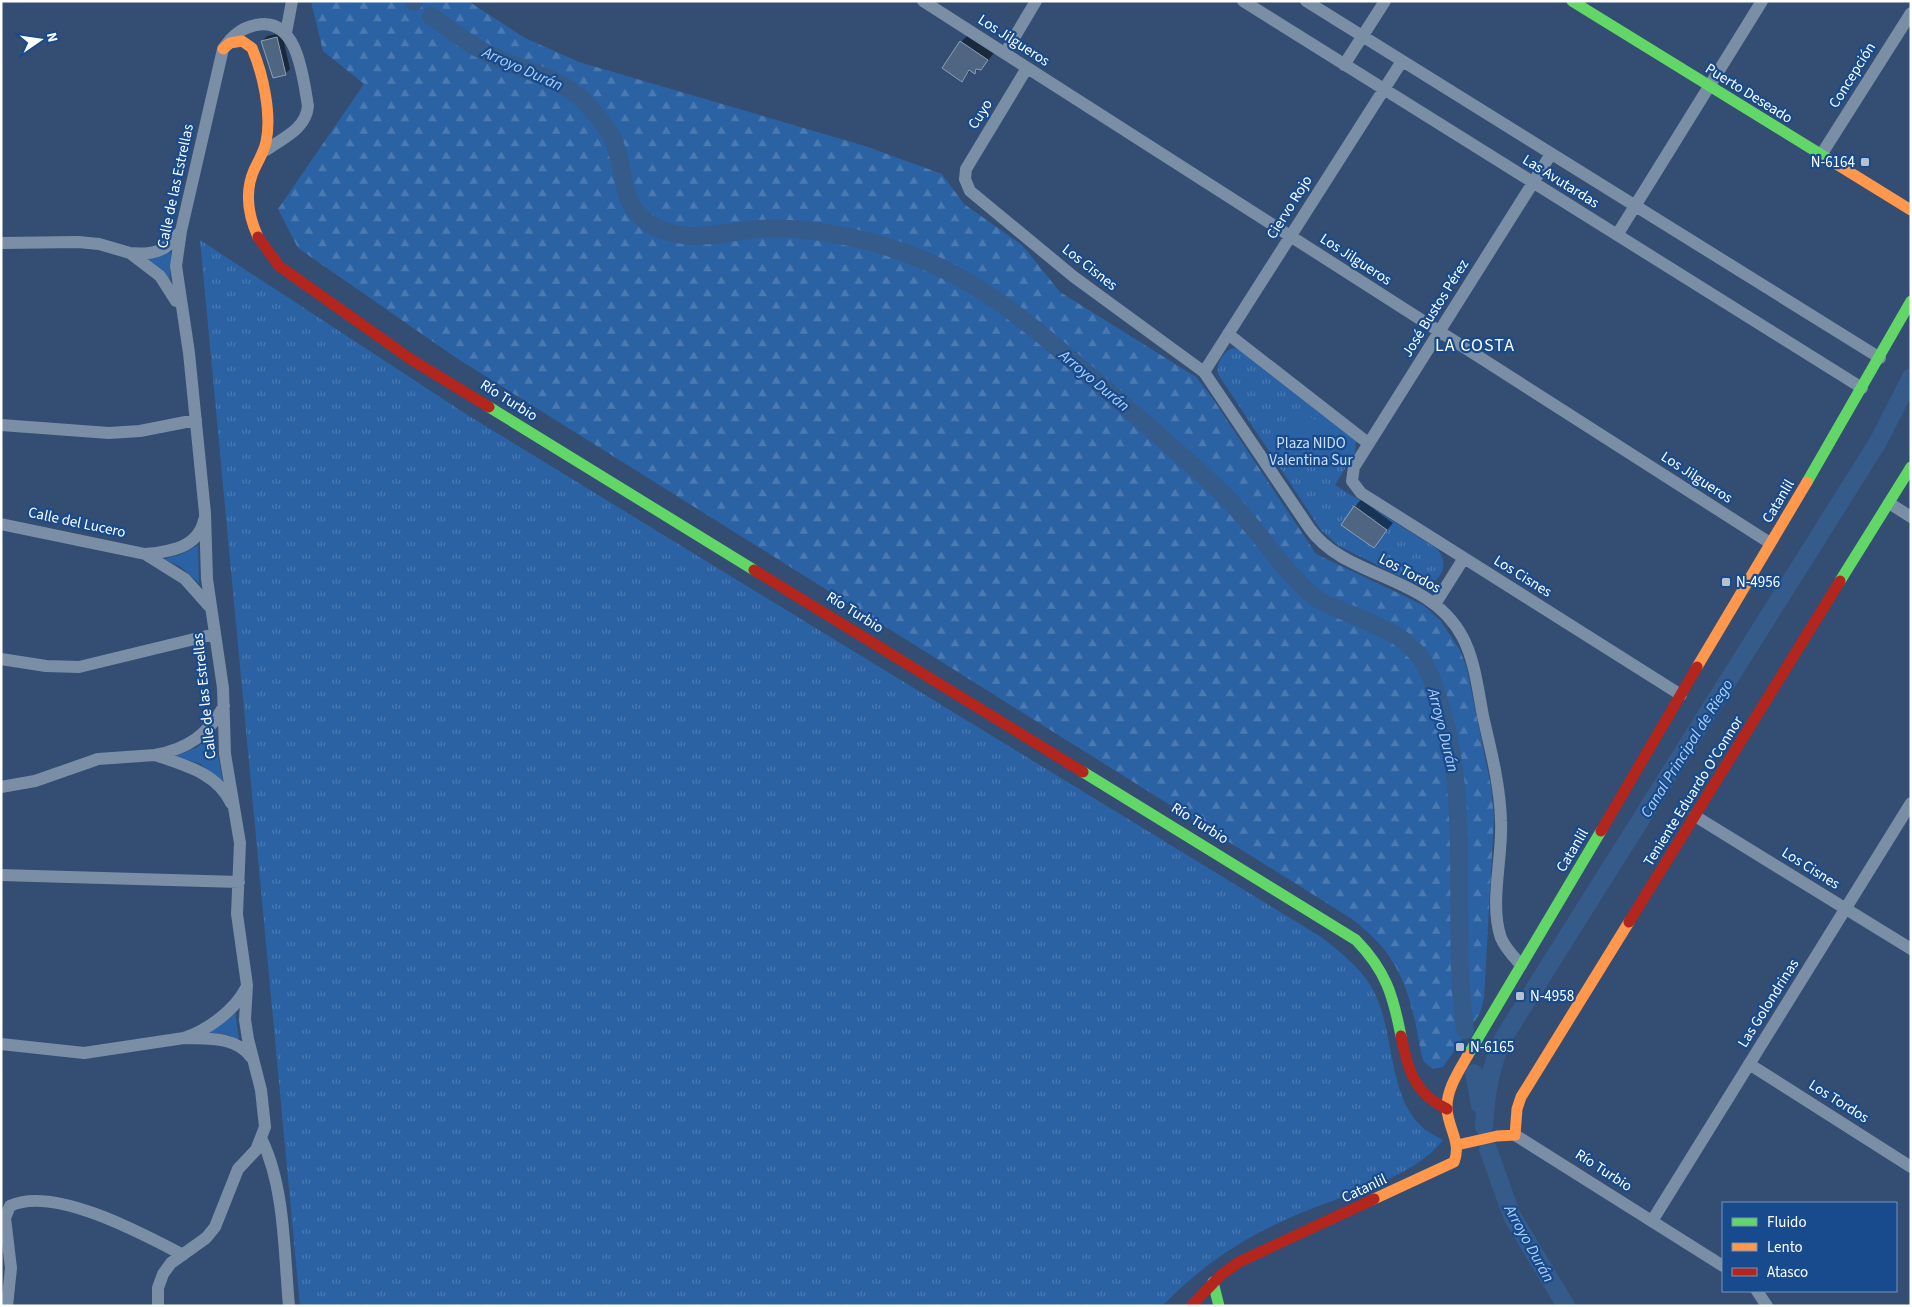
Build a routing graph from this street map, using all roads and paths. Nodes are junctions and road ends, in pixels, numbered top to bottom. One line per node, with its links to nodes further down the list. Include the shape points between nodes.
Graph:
1 (292, 1): 11 (street)
2 (923, 1): 14 (street, Los Jilgueros)
3 (1036, 1): 14 (street)
4 (1242, 1): 16 (street, Las Avutardas)
5 (1306, 1): 12 (street, Las Avutardas)
6 (1385, 1): 12 (street)
7 (1572, 1): 9 (street, Puerto Deseado)
8 (1762, 1): 18 (street)
9 (1591, 7): 18 (street, Puerto Deseado)
10 (1911, 13): 22 (street, Concepción)
11 (286, 33): 13 (street, via 270,24 249,26 230,38); 20 (street, via 296,49 307,97 307,115 300,126)
12 (1362, 36): 15 (street, Las Avutardas); 16 (street)
13 (223, 49): 20 (street, via 237,41 252,48 266,104); 27 (street, Calle de las Estrellas)
14 (1005, 53): 17 (street, Los Jilgueros)
15 (1402, 61): 19 (street, Ciervo Rojo); 21 (street, Las Avutardas)
16 (1344, 65): 19 (street, Las Avutardas)
17 (1027, 68): 23 (street, Cuyo, via 968,164); 29 (street, Los Jilgueros)
18 (1709, 86): 22 (street, Puerto Deseado); 25 (street)
19 (1383, 89): 24 (street, Las Avutardas); 29 (street, Ciervo Rojo)
20 (266, 150): 72 (street, Río Turbio, via 251,178 248,201 258,239 279,266 412,360 1356,940 1370,953 1388,982 1414,1082 1424,1098 1437,1107)
21 (1551, 154): 24 (street, José Bustos Pérez); 25 (street, Las Avutardas)
22 (1821, 155): 26 (street, Puerto Deseado)
23 (965, 180): 37 (street, Los Cisnes, via 975,195 1069,273)
24 (1533, 183): 28 (street, Las Avutardas); 34 (street, José Bustos Pérez)
25 (1635, 206): 28 (street); 36 (street, Las Avutardas)
26 (1911, 210)
27 (181, 231): 31 (street, via 165,249 148,254); 33 (street, Calle de las Estrellas, via 176,266)
28 (1617, 234): 38 (street, Las Avutardas)
29 (1290, 236): 34 (street, Los Jilgueros); 35 (street, Ciervo Rojo)
30 (1, 243): 31 (street, via 78,242)
31 (130, 253): 33 (street, via 160,276)
32 (1911, 301): 36 (street, Catanlil)
33 (184, 319): 39 (street, Calle de las Estrellas)
34 (1439, 332): 41 (street, José Bustos Pérez); 48 (street, Los Jilgueros)
35 (1228, 334): 37 (street, Ciervo Rojo); 41 (street)
36 (1880, 358): 38 (street, Catanlil)
37 (1204, 372): 51 (street, Los Tordos, via 1316,538 1332,551)
38 (1862, 388): 48 (street, Catanlil)
39 (196, 420): 40 (street, via 140,431 109,433); 45 (street, Calle de las Estrellas)
40 (1, 425)
41 (1368, 444): 43 (street, José Bustos Pérez, via 1354,467)
42 (1911, 468): 44 (street, Teniente Eduardo O'Connor)
43 (1352, 480): 50 (street, Los Cisnes, via 1361,493)
44 (1889, 503): 46 (street); 61 (street, Teniente Eduardo O'Connor)
45 (205, 513): 49 (street, Calle del Lucero, via 201,532 191,542 169,551); 52 (street, Calle de las Estrellas)
46 (1911, 517)
47 (1, 524): 49 (street, Calle del Lucero)
48 (1770, 543): 55 (street, Catanlil)
49 (145, 554): 52 (street, Calle del Lucero, via 185,578)
50 (1464, 558): 51 (street); 55 (street, Los Cisnes)
51 (1435, 604): 66 (street, Los Tordos, via 1462,636 1472,662 1501,809 1499,930 1506,946)
52 (211, 609): 53 (street, Calle de las Estrellas)
53 (215, 634): 54 (street, via 79,667); 56 (street, Calle de las Estrellas)
54 (1, 659)
55 (1681, 695): 66 (street, Catanlil)
56 (224, 706): 57 (street, via 211,727 193,743); 60 (street, Calle de las Estrellas, via 226,754)
57 (155, 755): 58 (street, via 98,759 35,781); 60 (street, via 206,776 224,791)
58 (1, 787)
59 (1911, 803): 64 (street, Las Golondrinas)
60 (236, 813): 63 (street, Calle de las Estrellas, via 240,843)
61 (1695, 816): 64 (street, Los Cisnes); 73 (street, Teniente Eduardo O'Connor, via 1521,1097)
62 (1, 876): 63 (street)
63 (238, 882): 67 (street, Calle de las Estrellas, via 238,930)
64 (1845, 908): 65 (street, Los Cisnes); 71 (street, Las Golondrinas)
65 (1911, 949)
66 (1521, 965): 72 (street, Catanlil, via 1460,1069 1448,1095)
67 (247, 986): 68 (street, via 231,1007 200,1031); 70 (street, Calle de las Estrellas, via 245,1020)
68 (184, 1038): 69 (street, via 84,1053); 70 (street, via 228,1041 243,1048)
69 (1, 1044)
70 (252, 1058): 74 (street, Calle de las Estrellas, via 264,1109)
71 (1749, 1064): 76 (street, Los Tordos); 77 (street, Las Golondrinas)
72 (1447, 1109): 75 (street, Catanlil)
73 (1515, 1135): 75 (street); 77 (street, Río Turbio)
74 (262, 1140): 78 (street, via 238,1169 215,1227 206,1238); 85 (street, via 277,1183)
75 (1457, 1145): 80 (street, Catanlil, via 1457,1157 1450,1164 1248,1258)
76 (1911, 1167)
77 (1652, 1220): 79 (street, Río Turbio)
78 (182, 1255): 83 (street, via 139,1232 87,1211 37,1200 17,1203 10,1206 5,1218 11,1268); 84 (street, via 163,1274 158,1288)
79 (1722, 1265)
80 (1213, 1282): 82 (street, Catanlil); 86 (street)
81 (1758, 1292): 87 (street)
82 (1192, 1305)
83 (8, 1306)
84 (158, 1306)
85 (289, 1306)
86 (1219, 1306)
87 (1767, 1306)

